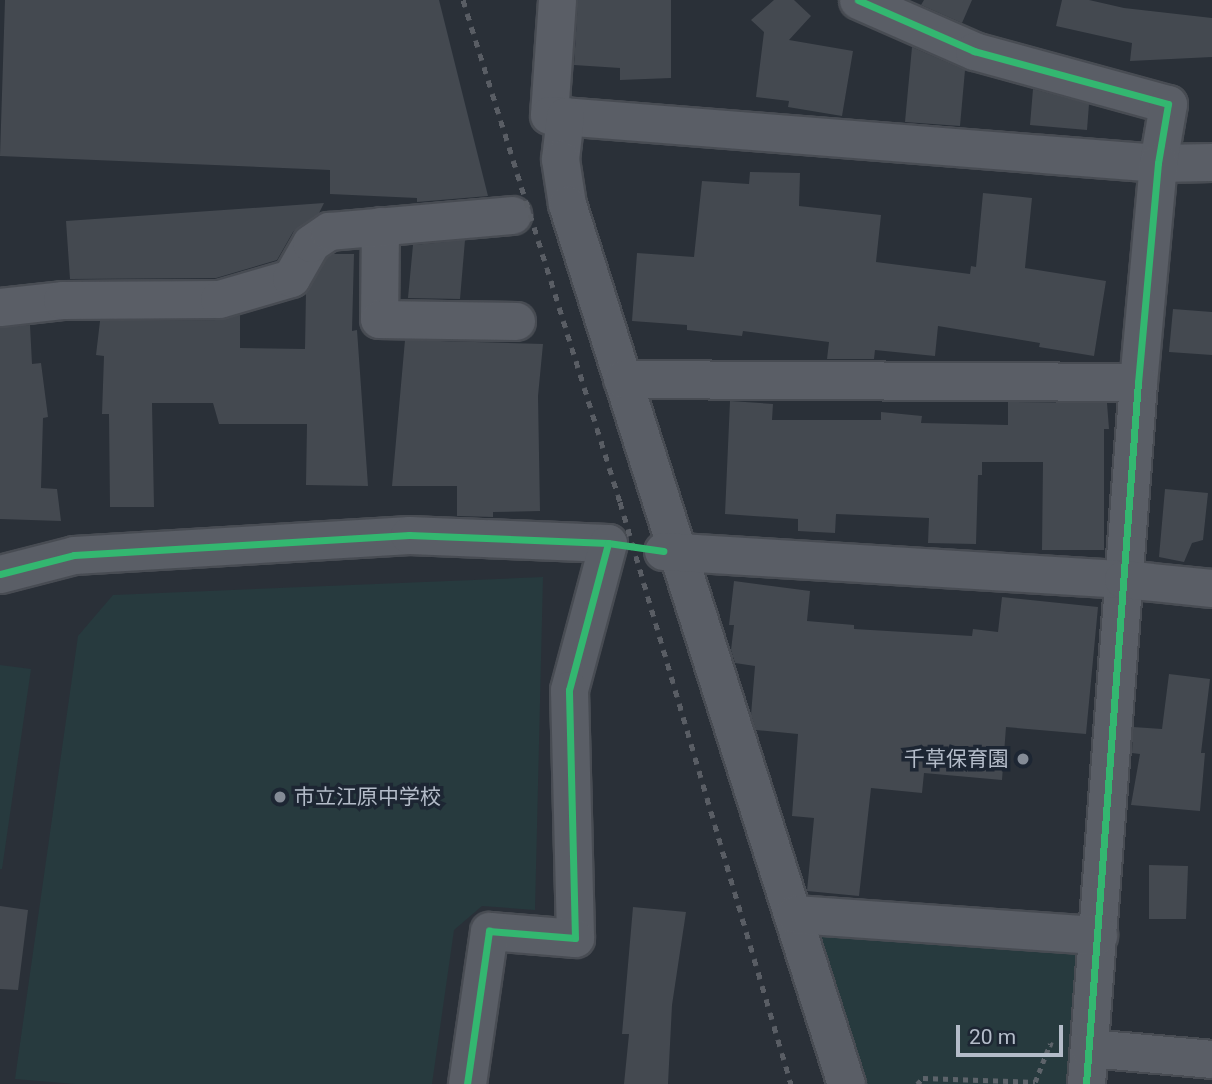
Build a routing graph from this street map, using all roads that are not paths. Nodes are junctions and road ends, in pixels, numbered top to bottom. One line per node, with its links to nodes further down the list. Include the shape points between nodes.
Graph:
1 (556, 0): 3 (street, via 549,115)
2 (858, 0): 5 (street, via 974,51 1168,104)
3 (565, 116): 5 (street); 10 (street, via 560,159 567,204)
4 (1212, 162): 5 (street)
5 (1158, 163): 11 (street)
6 (512, 215): 7 (street)
7 (380, 226): 8 (street, via 329,231 311,243 291,278 219,299 62,299); 9 (street, via 379,319)
8 (0, 307)
9 (516, 321)
10 (622, 379): 11 (street); 12 (street)
11 (1138, 382): 14 (street)
12 (670, 552): 14 (street); 16 (street)
13 (0, 574): 20 (street, via 74,555 396,536 608,543 569,690 575,938 489,931)
14 (1123, 579): 15 (street); 17 (street)
15 (1212, 588)
16 (795, 914): 17 (street); 21 (street)
17 (1098, 935): 18 (street)
18 (1089, 1048): 19 (street); 22 (street)
19 (1212, 1059)
20 (467, 1084)
21 (846, 1084)
22 (1086, 1084)

